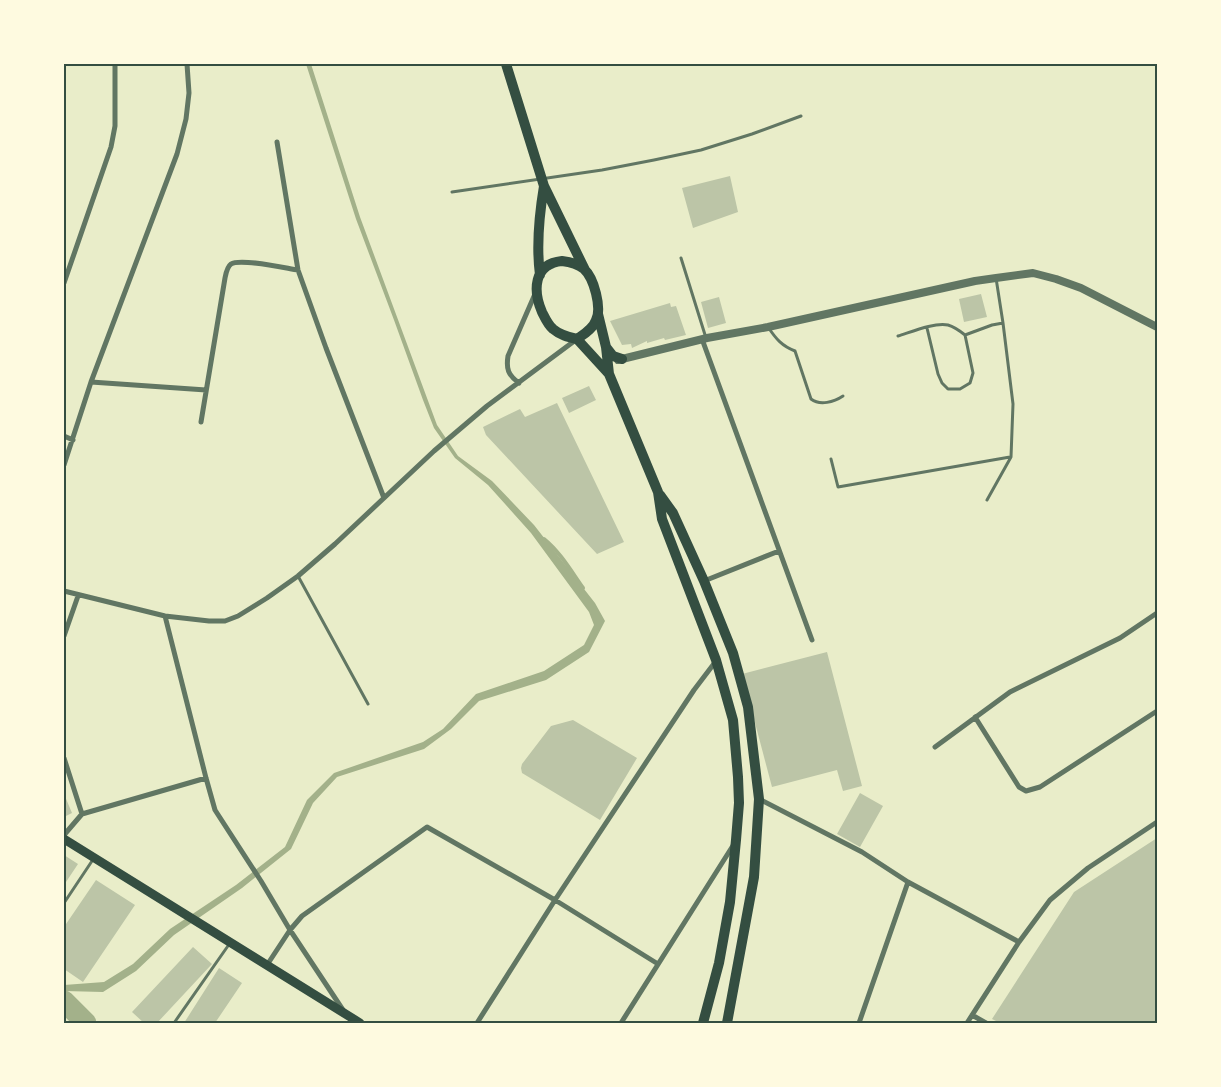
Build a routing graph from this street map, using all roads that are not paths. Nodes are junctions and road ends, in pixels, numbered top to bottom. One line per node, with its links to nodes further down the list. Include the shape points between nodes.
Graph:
1 (115, 64): 13 (street, via 115,126 111,147)
2 (187, 64): 27 (street, via 189,93 177,154)
3 (506, 64): 6 (main road)
4 (801, 116): 6 (lane, via 701,150)
5 (277, 142): 9 (street)
6 (542, 182): 7 (lane); 10 (main road); 11 (main road, via 538,237)
7 (452, 192)
8 (681, 258): 23 (lane)
9 (298, 270): 29 (street, via 243,261 230,265); 38 (street)
10 (585, 270): 11 (main road, via 571,262 556,262); 15 (main road, via 596,295)
11 (540, 275): 14 (main road)
12 (996, 278): 16 (lane); 17 (street); 18 (street, via 1033,273 1056,279 1081,288)
13 (64, 283)
14 (537, 292): 22 (main road, via 540,307 551,328); 28 (street, via 508,356 508,370)
15 (598, 314): 22 (main road, via 591,329); 24 (main road)
16 (1003, 322): 20 (lane); 34 (lane, via 1013,404)
17 (768, 327): 23 (street); 30 (lane, via 777,340 795,351 811,399 820,403)
18 (1157, 327)
19 (927, 328): 20 (lane, via 946,324); 20 (lane, via 938,374 948,389 960,389 970,383 973,373); 21 (lane)
20 (966, 335)
21 (898, 336)
22 (577, 339): 26 (main road); 28 (street)
23 (704, 339): 25 (street); 40 (street)
24 (606, 347): 25 (main road, via 613,356); 26 (main road)
25 (622, 359): 26 (street)
26 (605, 363): 37 (main road)
27 (91, 382): 29 (street); 33 (street)
28 (519, 382): 38 (street, via 455,432)
29 (206, 390): 31 (street)
30 (843, 396)
31 (201, 422)
32 (64, 436): 33 (street)
33 (73, 440): 36 (street)
34 (1011, 457): 35 (lane, via 838,487); 39 (lane)
35 (831, 459)
36 (64, 466)
37 (658, 492): 42 (main road, via 673,513); 49 (main road, via 662,519)
38 (384, 498): 41 (street)
39 (987, 500)
40 (779, 551): 42 (street); 48 (street)
41 (298, 576): 46 (street, via 250,610 225,621); 50 (lane)
42 (704, 581): 56 (main road, via 733,653 748,707)
43 (64, 591): 44 (street)
44 (78, 596): 46 (street); 47 (street)
45 (1157, 614): 52 (street, via 1120,638 1010,692)
46 (165, 616): 55 (street)
47 (64, 636)
48 (812, 640)
49 (716, 660): 60 (main road, via 732,720 739,803); 63 (street)
50 (368, 704)
51 (1157, 711): 52 (street, via 1040,787 1026,791 1019,787)
52 (975, 717): 53 (street)
53 (935, 747)
54 (64, 758): 57 (street)
55 (206, 778): 57 (street); 65 (street, via 215,810)
56 (759, 799): 62 (street, via 862,852); 77 (main road, via 754,877)
57 (82, 814): 59 (street)
58 (1157, 822): 66 (street, via 1088,868 1050,900)
59 (64, 837): 61 (main road)
60 (736, 840): 68 (street); 76 (main road, via 730,902 719,963)
61 (94, 858): 64 (lane); 67 (main road)
62 (908, 882): 66 (street); 78 (street)
63 (555, 900): 65 (street, via 427,827 302,916); 68 (street); 74 (street)
64 (64, 903)
65 (290, 930): 69 (street); 70 (street)
66 (1019, 942): 71 (street)
67 (231, 943): 69 (main road); 72 (lane)
68 (658, 964): 75 (street)
69 (267, 965): 70 (main road)
70 (346, 1015): 73 (main road)
71 (972, 1015): 79 (street); 80 (street)
72 (174, 1023)
73 (360, 1023)
74 (477, 1023)
75 (621, 1023)
76 (703, 1023)
77 (727, 1023)
78 (859, 1023)
79 (966, 1023)
80 (986, 1023)

